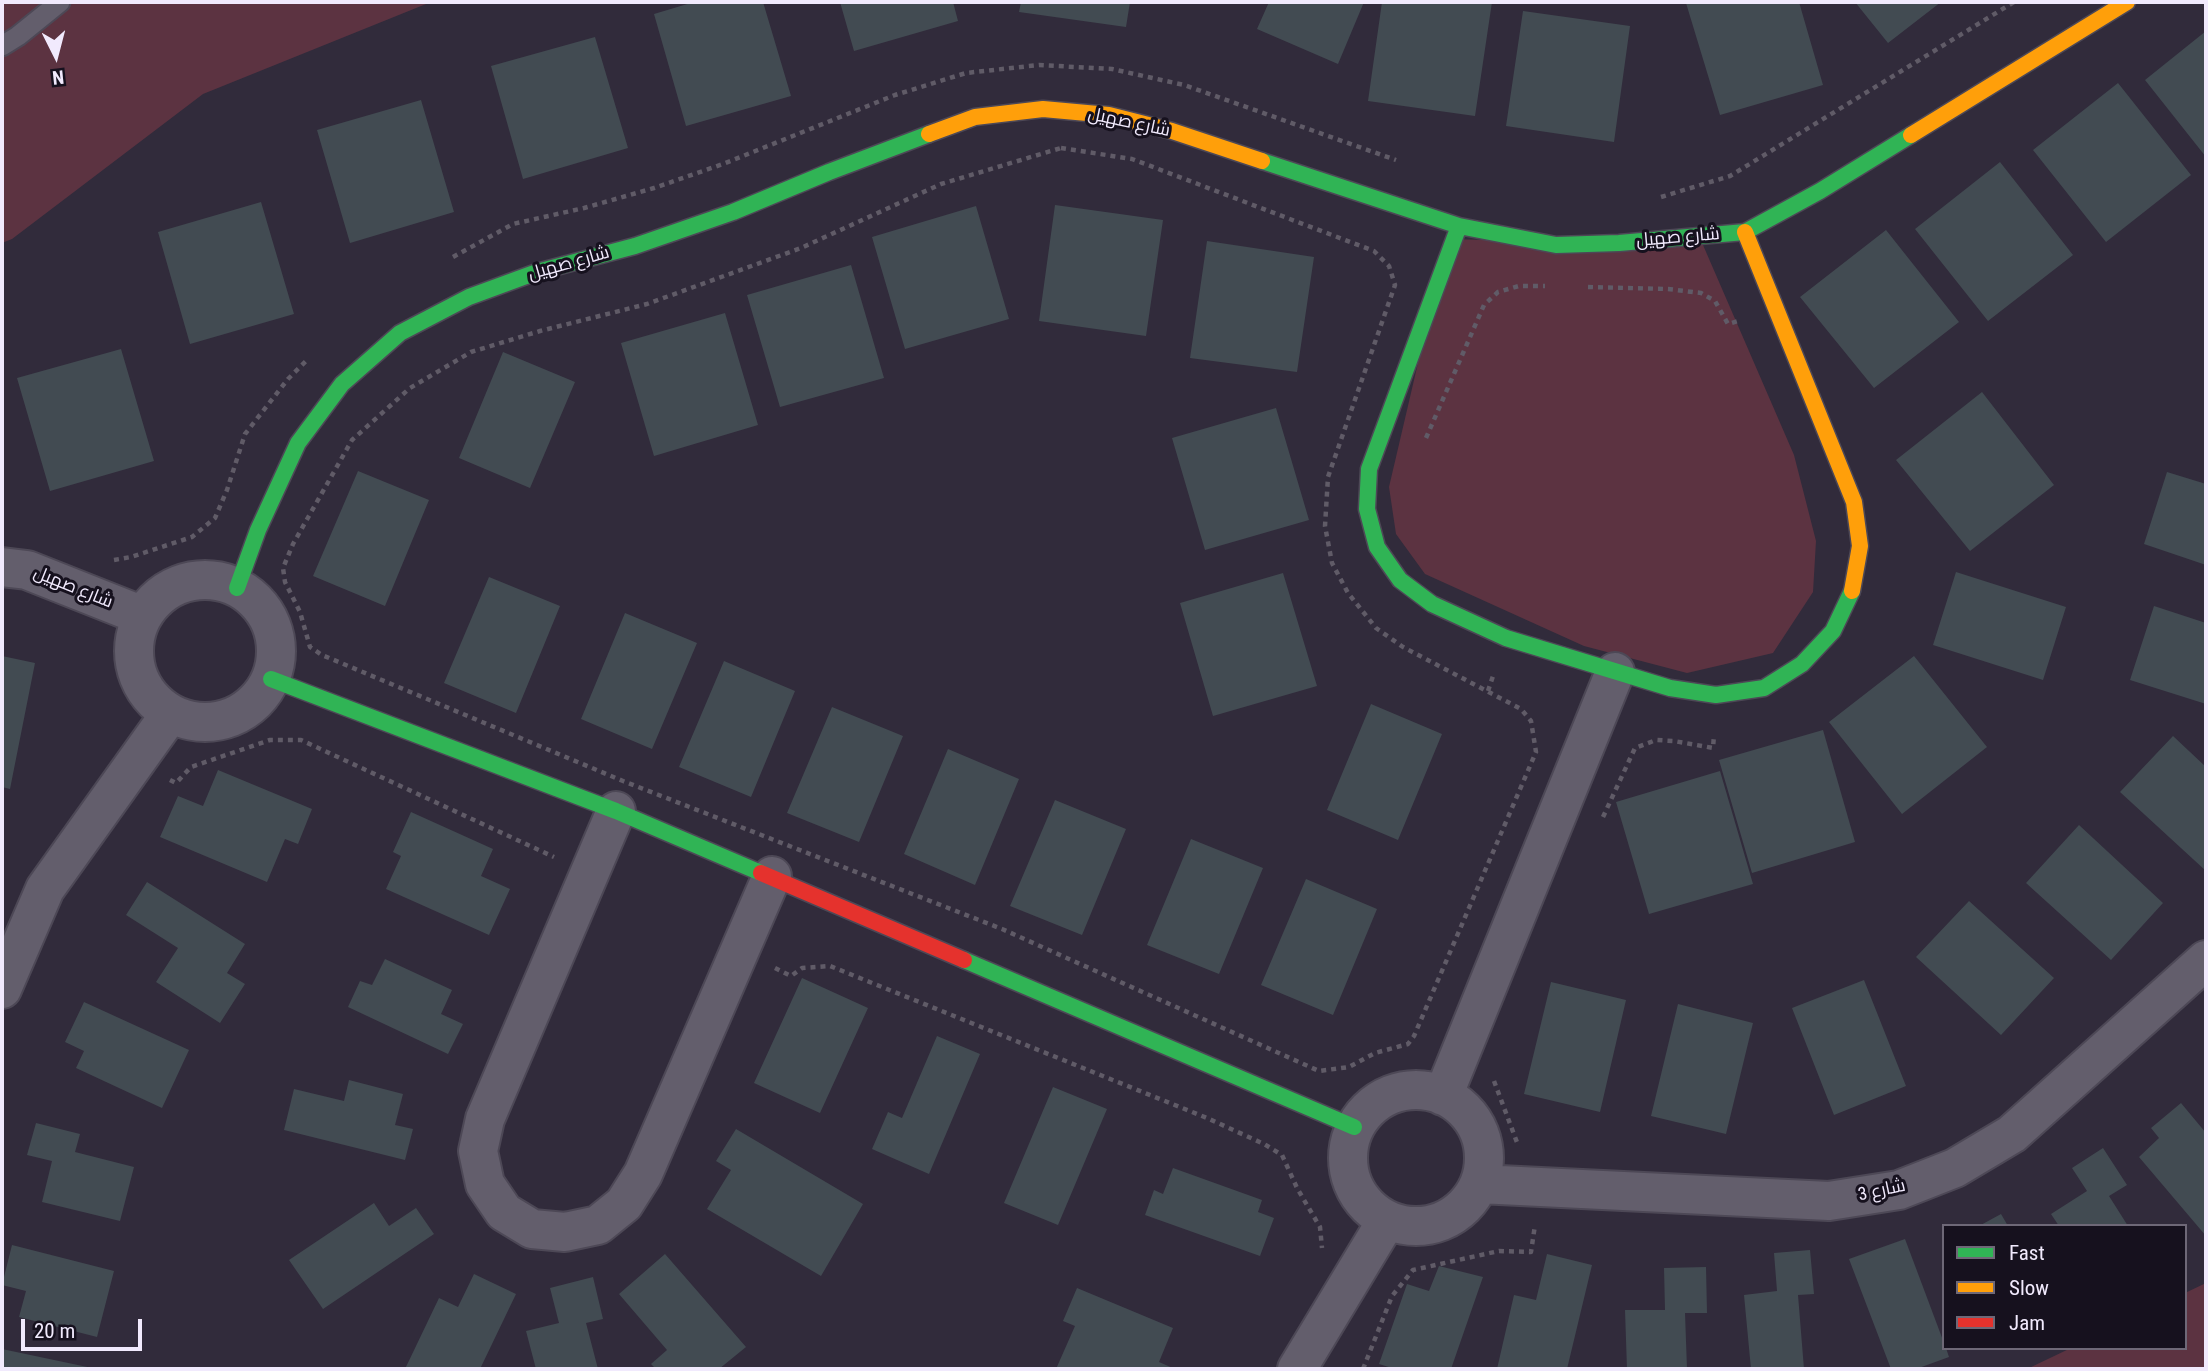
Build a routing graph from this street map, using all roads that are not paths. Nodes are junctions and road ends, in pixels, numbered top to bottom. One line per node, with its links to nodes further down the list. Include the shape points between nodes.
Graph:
1 (60, 2): 3 (lane)
2 (2127, 2): 5 (street, شارع صهيل, via 1820,191)
3 (2, 46)
4 (1459, 226): 5 (street, شارع صهيل, via 1556,245); 7 (street, شارع صهيل, via 1172,131 1109,115 1043,109 975,117 733,212 469,297 400,333 342,384 298,443); 9 (street, via 1370,469 1367,509 1377,547 1400,580 1432,604 1506,638)
5 (1745, 232): 9 (street, via 1854,502 1860,546 1853,590 1833,631 1802,664 1764,688 1716,695)
6 (2, 567): 8 (street, شارع صهيل, via 27,570)
7 (237, 588): 8 (street, via 217,581 174,587 156,599); 10 (street, via 255,600 268,617 275,637)
8 (143, 616): 11 (street, via 135,637 134,660 140,681)
9 (1615, 672): 16 (street)
10 (271, 679): 11 (street, via 258,699 239,714 217,721 193,721); 12 (street)
11 (170, 714): 15 (street, via 45,889)
12 (615, 811): 13 (street); 13 (street, via 485,1119 478,1151 485,1184 504,1212 532,1229 565,1232 598,1225 624,1204 643,1174)
13 (772, 876): 17 (street)
14 (2206, 960): 18 (street, 3 شارع, via 2012,1134 1955,1168 1899,1190 1829,1200)
15 (2, 989)
16 (1443, 1096): 17 (street, via 1423,1090 1402,1091 1383,1098); 18 (street, via 1474,1122 1484,1163)
17 (1354, 1127): 19 (street, via 1348,1170 1369,1208)
18 (1479, 1184): 19 (street, via 1451,1217 1431,1225 1408,1226)
19 (1387, 1220): 20 (street)
20 (1297, 1369)

